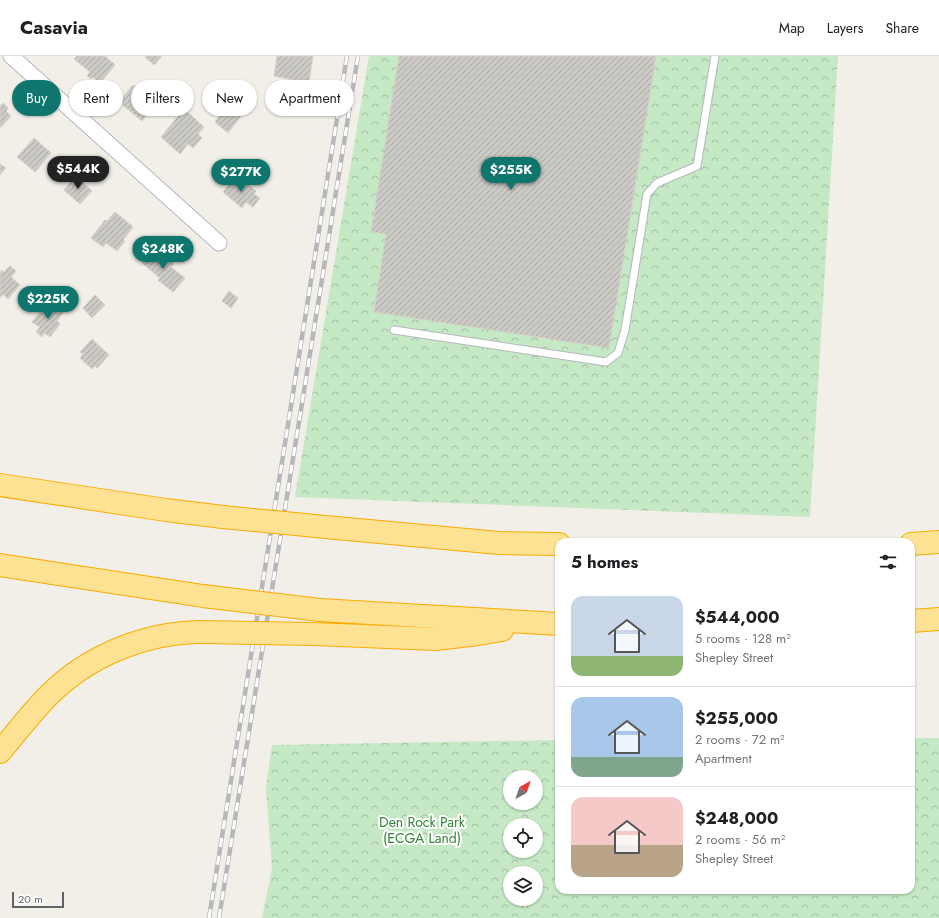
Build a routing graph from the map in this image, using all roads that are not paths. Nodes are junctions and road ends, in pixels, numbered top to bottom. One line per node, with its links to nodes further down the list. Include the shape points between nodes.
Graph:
1 (11, 56): 3 (street)
2 (715, 56): 4 (lane, via 697,166 657,183 647,194 625,330 618,353 606,362)
3 (218, 243)
4 (394, 330)
5 (0, 485): 7 (highway, bridge, via 223,517 499,543)
6 (939, 542): 8 (highway)
7 (555, 544)
8 (915, 544)
9 (0, 565): 12 (highway, bridge, via 203,596 320,610)
10 (939, 619): 11 (highway)
11 (915, 621)
12 (535, 623): 13 (highway); 14 (highway, bridge, via 436,639 200,632 151,638 119,649 75,674 49,694)
13 (555, 624)
14 (0, 752)

